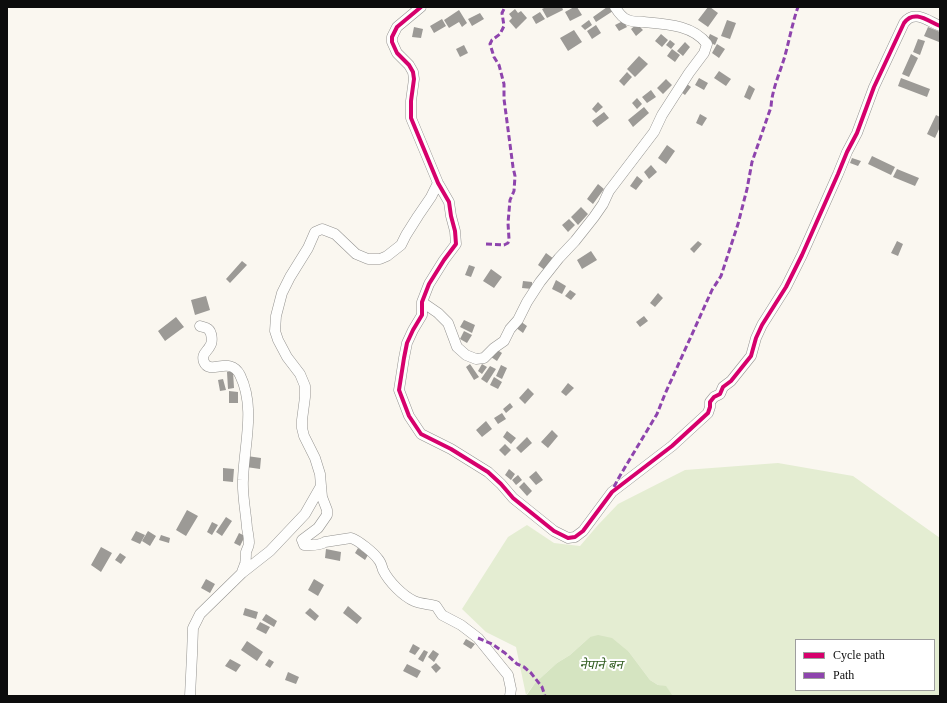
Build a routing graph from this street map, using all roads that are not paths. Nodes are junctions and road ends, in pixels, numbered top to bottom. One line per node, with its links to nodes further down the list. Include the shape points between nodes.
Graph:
1 (421, 7): 4 (street, via 397,27 392,42 397,54 413,72 411,118)
2 (615, 7): 5 (street, via 627,20 685,28 703,38 707,44 704,53 662,115 654,132 609,192 594,217 540,282 504,340 484,358 476,359 466,355 457,347 448,323)
3 (940, 26): 5 (street, via 920,16 906,19 802,255 762,325 751,356 720,394 710,402 708,413 672,446 612,492 583,531 575,537 568,538 554,531 513,498 488,472 452,449 421,434 409,416 399,390 406,343 422,315)
4 (438, 183): 5 (street, via 449,202 456,244 429,284); 7 (street, via 432,197 401,245 391,254 380,259 368,259 356,254 335,234 322,229 315,232 282,293 275,331 305,386 302,428 315,458)
5 (422, 302)
6 (200, 326): 8 (street, via 211,333 212,341 203,356 206,365 233,367 239,374 246,394 248,426 243,481 249,543)
7 (321, 486): 8 (street, via 305,514 270,551); 10 (street, via 327,516 318,528 302,540 304,544 321,544 351,538 364,545 380,561 395,587 415,601 436,606 442,615 478,638 508,675)
8 (242, 573): 9 (street, via 200,614 193,628)
9 (190, 696)
10 (510, 696)

